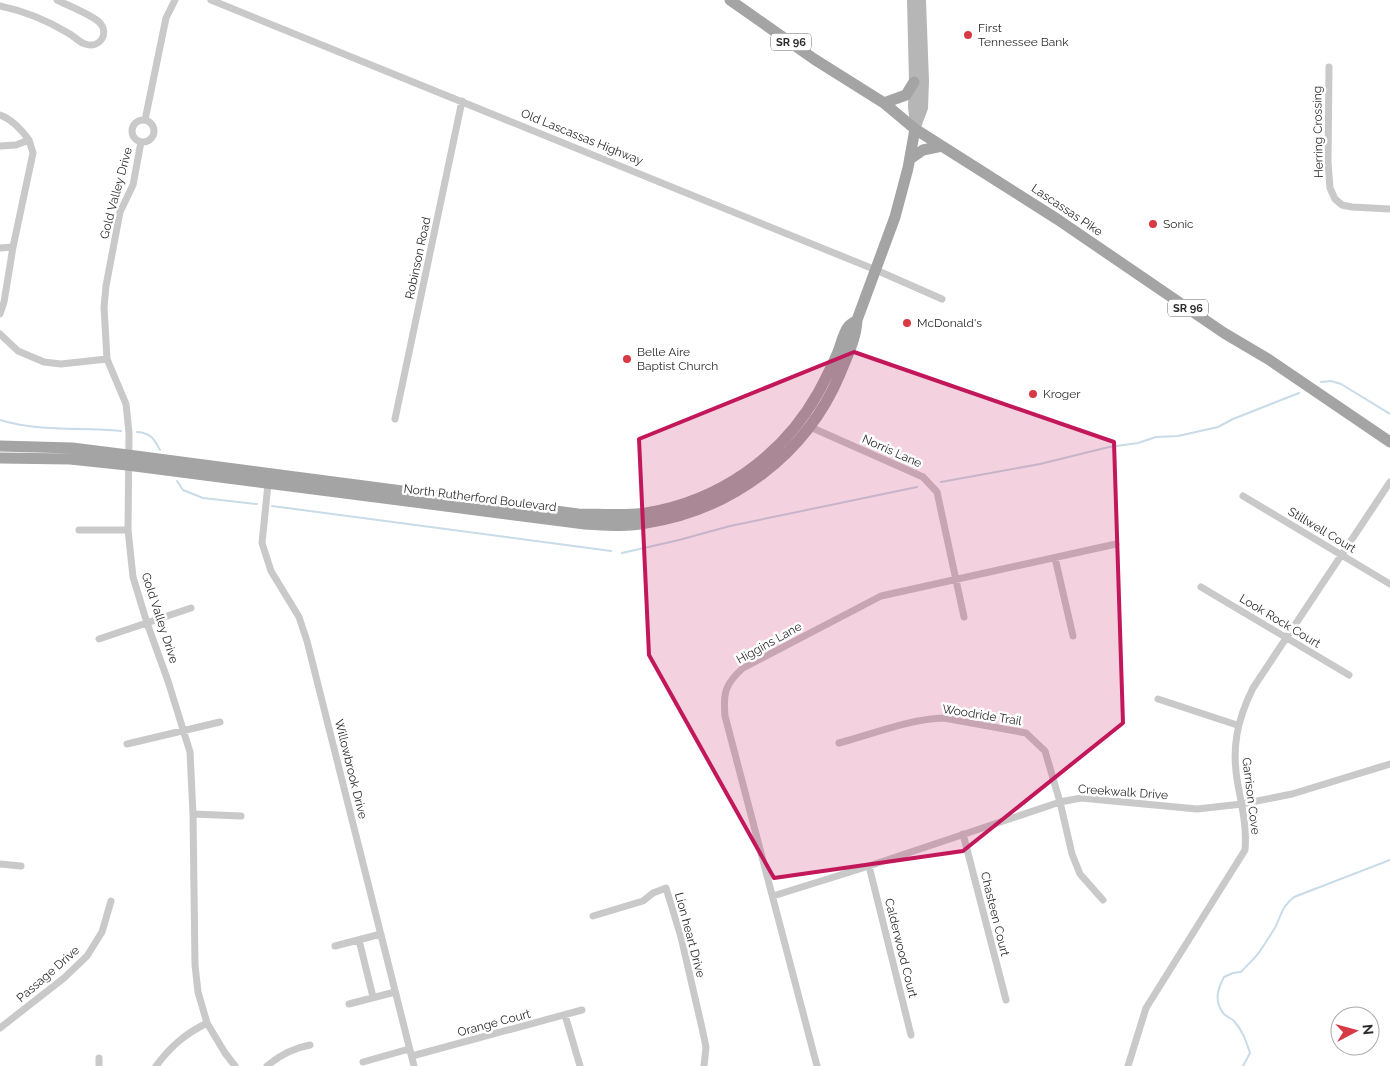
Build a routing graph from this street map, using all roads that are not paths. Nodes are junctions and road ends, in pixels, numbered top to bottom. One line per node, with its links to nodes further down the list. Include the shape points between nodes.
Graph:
1 (58, 0): 7 (street, via 98,21 104,30 100,42 84,44 39,18)
2 (175, 0): 13 (street, Gold Valley Drive, via 166,18)
3 (211, 0): 10 (street, Old Lascassas Highway)
4 (730, 0): 11 (main road, Lascassas Pike / SR 96)
5 (912, 0): 9 (main road)
6 (921, 0): 14 (main road, via 923,108)
7 (0, 6)
8 (1329, 67): 20 (street, Herring Crossing, via 1330,188 1342,205)
9 (914, 82): 11 (main road, via 906,95); 14 (main road)
10 (462, 101): 23 (street, Old Lascassas Highway); 29 (street, Robinson Road)
11 (884, 103): 14 (main road, Lascassas Pike / SR 96)
12 (0, 115): 15 (street, via 7,117)
13 (145, 120): 16 (street, Gold Valley Drive, via 137,122 133,128 133,136); 16 (street, Gold Valley Drive, via 151,123 154,133 148,141)
14 (915, 129): 18 (main road, Lascassas Pike / SR 96); 19 (main road, North Rutherford Boulevard)
15 (29, 140): 17 (street); 21 (street, via 33,153)
16 (141, 142): 28 (street, Gold Valley Drive, via 133,186 120,212 106,286 104,307)
17 (0, 146)
18 (942, 146): 19 (main road, via 923,150); 32 (main road, Lascassas Pike / SR 96, via 1057,219 1224,333 1268,358)
19 (910, 159): 23 (main road, North Rutherford Boulevard, via 895,217)
20 (1390, 209)
21 (14, 247): 22 (street); 25 (street)
22 (0, 248)
23 (876, 270): 24 (street, Old Lascassas Highway); 26 (main road, North Rutherford Boulevard)
24 (942, 299)
25 (0, 314)
26 (857, 320): 30 (main road, North Rutherford Boulevard, via 848,326 828,374); 31 (main road, North Rutherford Boulevard, via 856,335 833,390)
27 (0, 334): 28 (street, via 18,351 44,362 61,364)
28 (108, 359): 35 (street, Gold Valley Drive, via 126,404)
29 (395, 419)
30 (800, 420): 31 (street, Norris Lane); 35 (main road, North Rutherford Boulevard, via 779,446 756,466 706,495 646,513 614,515 578,514)
31 (810, 428): 37 (main road, North Rutherford Boulevard, via 771,468 743,488 704,507 645,524 616,526 565,522); 44 (street, Norris Lane, via 923,477 936,492)
32 (1390, 442)
33 (0, 446): 35 (main road, North Rutherford Boulevard, via 72,448)
34 (0, 458): 35 (main road, North Rutherford Boulevard)
35 (128, 460): 37 (main road, North Rutherford Boulevard); 40 (street, Gold Valley Drive)
36 (1390, 482): 42 (street, Garrison Cove)
37 (268, 484): 73 (street, Willowbrook Drive, via 262,543 271,571 299,616 307,641)
38 (1243, 496): 42 (street, Stillwell Court)
39 (78, 530): 40 (street)
40 (128, 530): 49 (street, Gold Valley Drive, via 133,577)
41 (1116, 544): 43 (street, Higgins Lane)
42 (1342, 555): 45 (street, Stillwell Court); 51 (street, Garrison Cove)
43 (1055, 558): 44 (street, Higgins Lane); 50 (street)
44 (956, 579): 48 (street, Norris Lane); 69 (street, Higgins Lane, via 881,596 743,668 731,679 723,698 725,716)
45 (1390, 584)
46 (1200, 587): 51 (street, Look Rock Court)
47 (191, 608): 49 (street)
48 (964, 617)
49 (147, 623): 52 (street); 57 (street, Gold Valley Drive)
50 (1073, 636)
51 (1287, 637): 53 (street, Look Rock Court); 56 (street, Garrison Cove, via 1252,688)
52 (99, 639)
53 (1349, 675)
54 (1158, 699): 56 (street)
55 (220, 722): 57 (street)
56 (1237, 725): 62 (street, Garrison Cove, via 1234,752)
57 (184, 730): 59 (street); 63 (street, Gold Valley Drive, via 190,752)
58 (839, 743): 61 (street, Woodride Trail, via 935,718 1026,733 1045,751)
59 (127, 744)
60 (1390, 764): 62 (street, Creekwalk Drive, via 1292,794)
61 (1060, 802): 62 (street, Creekwalk Drive, via 1081,798 1197,809); 65 (street, Creekwalk Drive); 70 (street, Woodride Trail, via 1080,874)
62 (1242, 804): 95 (street, Garrison Cove, via 1247,833 1245,850 1146,1008)
63 (193, 814): 64 (street); 82 (street, Gold Valley Drive, via 195,964 198,992)
64 (241, 816)
65 (963, 834): 68 (street, Creekwalk Drive); 78 (street, Chasteen Court)
66 (0, 864): 67 (street)
67 (20, 866)
68 (869, 866): 69 (street, Creekwalk Drive); 84 (street, Calderwood Court)
69 (773, 896): 94 (street, Higgins Lane)
70 (1103, 900)
71 (111, 901): 83 (street, Passage Drive, via 102,932 87,956)
72 (593, 916): 93 (street, Lion heart Drive, via 643,901 653,892 666,888 702,1028 706,1047)
73 (380, 934): 74 (street); 76 (street, Willowbrook Drive)
74 (359, 940): 75 (street); 77 (street)
75 (335, 946)
76 (395, 992): 77 (street); 86 (street, Willowbrook Drive)
77 (373, 997): 79 (street)
78 (1006, 1000)
79 (349, 1004)
80 (582, 1010): 81 (street, Orange Court)
81 (565, 1015): 86 (street, Orange Court); 92 (street)
82 (208, 1022): 88 (street, via 188,1032); 89 (street, Gold Valley Drive)
83 (0, 1028)
84 (911, 1035)
85 (310, 1045): 90 (street, via 280,1055)
86 (411, 1053): 87 (street, Orange Court); 91 (street, Willowbrook Drive)
87 (363, 1062)
88 (156, 1066)
89 (235, 1066)
90 (267, 1066)
91 (414, 1066)
92 (580, 1066)
93 (704, 1066)
94 (817, 1066)
95 (1128, 1066)

